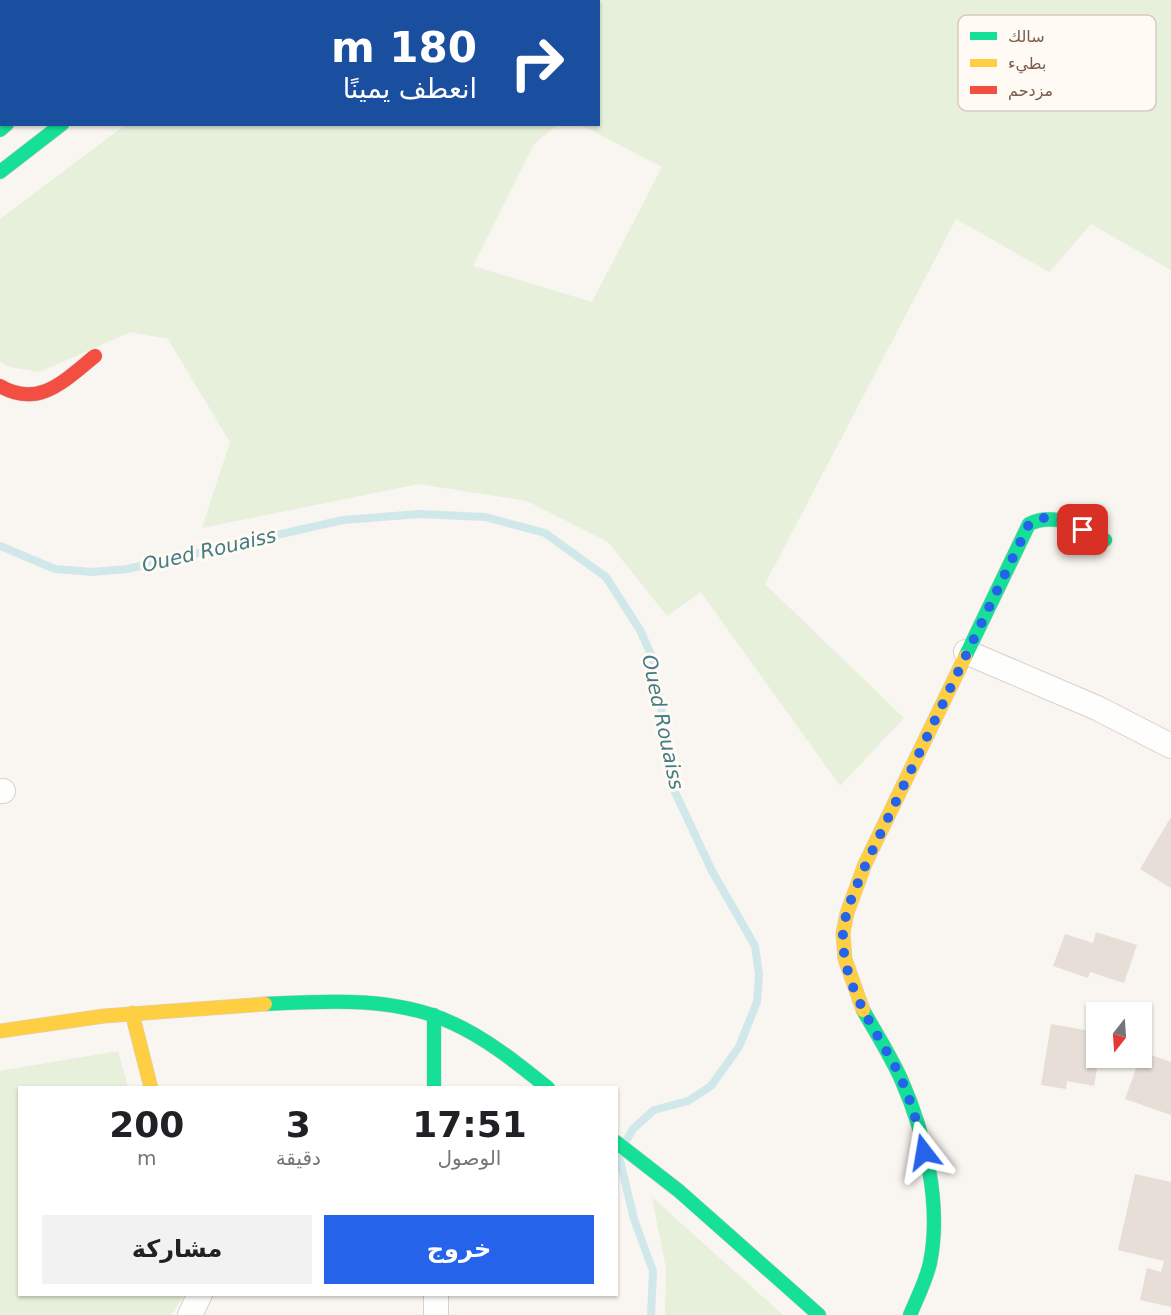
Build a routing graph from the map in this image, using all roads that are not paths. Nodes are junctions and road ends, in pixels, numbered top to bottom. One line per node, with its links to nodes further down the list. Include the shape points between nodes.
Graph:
1 (59, 126): 2 (main road)
2 (0, 172)
3 (95, 356): 4 (main road, via 45,390 22,396)
4 (0, 386)
5 (1105, 540): 6 (main road, via 1050,516 1038,517 1029,524)
6 (966, 652): 7 (street, via 1097,708); 20 (main road, via 866,864 850,904 843,942 851,985 898,1073 915,1116 928,1170 933,1237 930,1264)
7 (1171, 746)
8 (132, 1013): 9 (main road, via 273,1004 386,1004); 10 (main road, via 55,1020); 11 (main road)
9 (434, 1015): 12 (main road); 13 (main road, via 496,1046)
10 (0, 1031)
11 (150, 1086)
12 (434, 1086)
13 (546, 1086)
14 (618, 1144): 19 (main road, via 679,1191)
15 (199, 1296): 17 (street)
16 (436, 1296): 18 (street)
17 (190, 1315)
18 (436, 1315)
19 (819, 1315)
20 (910, 1315)

